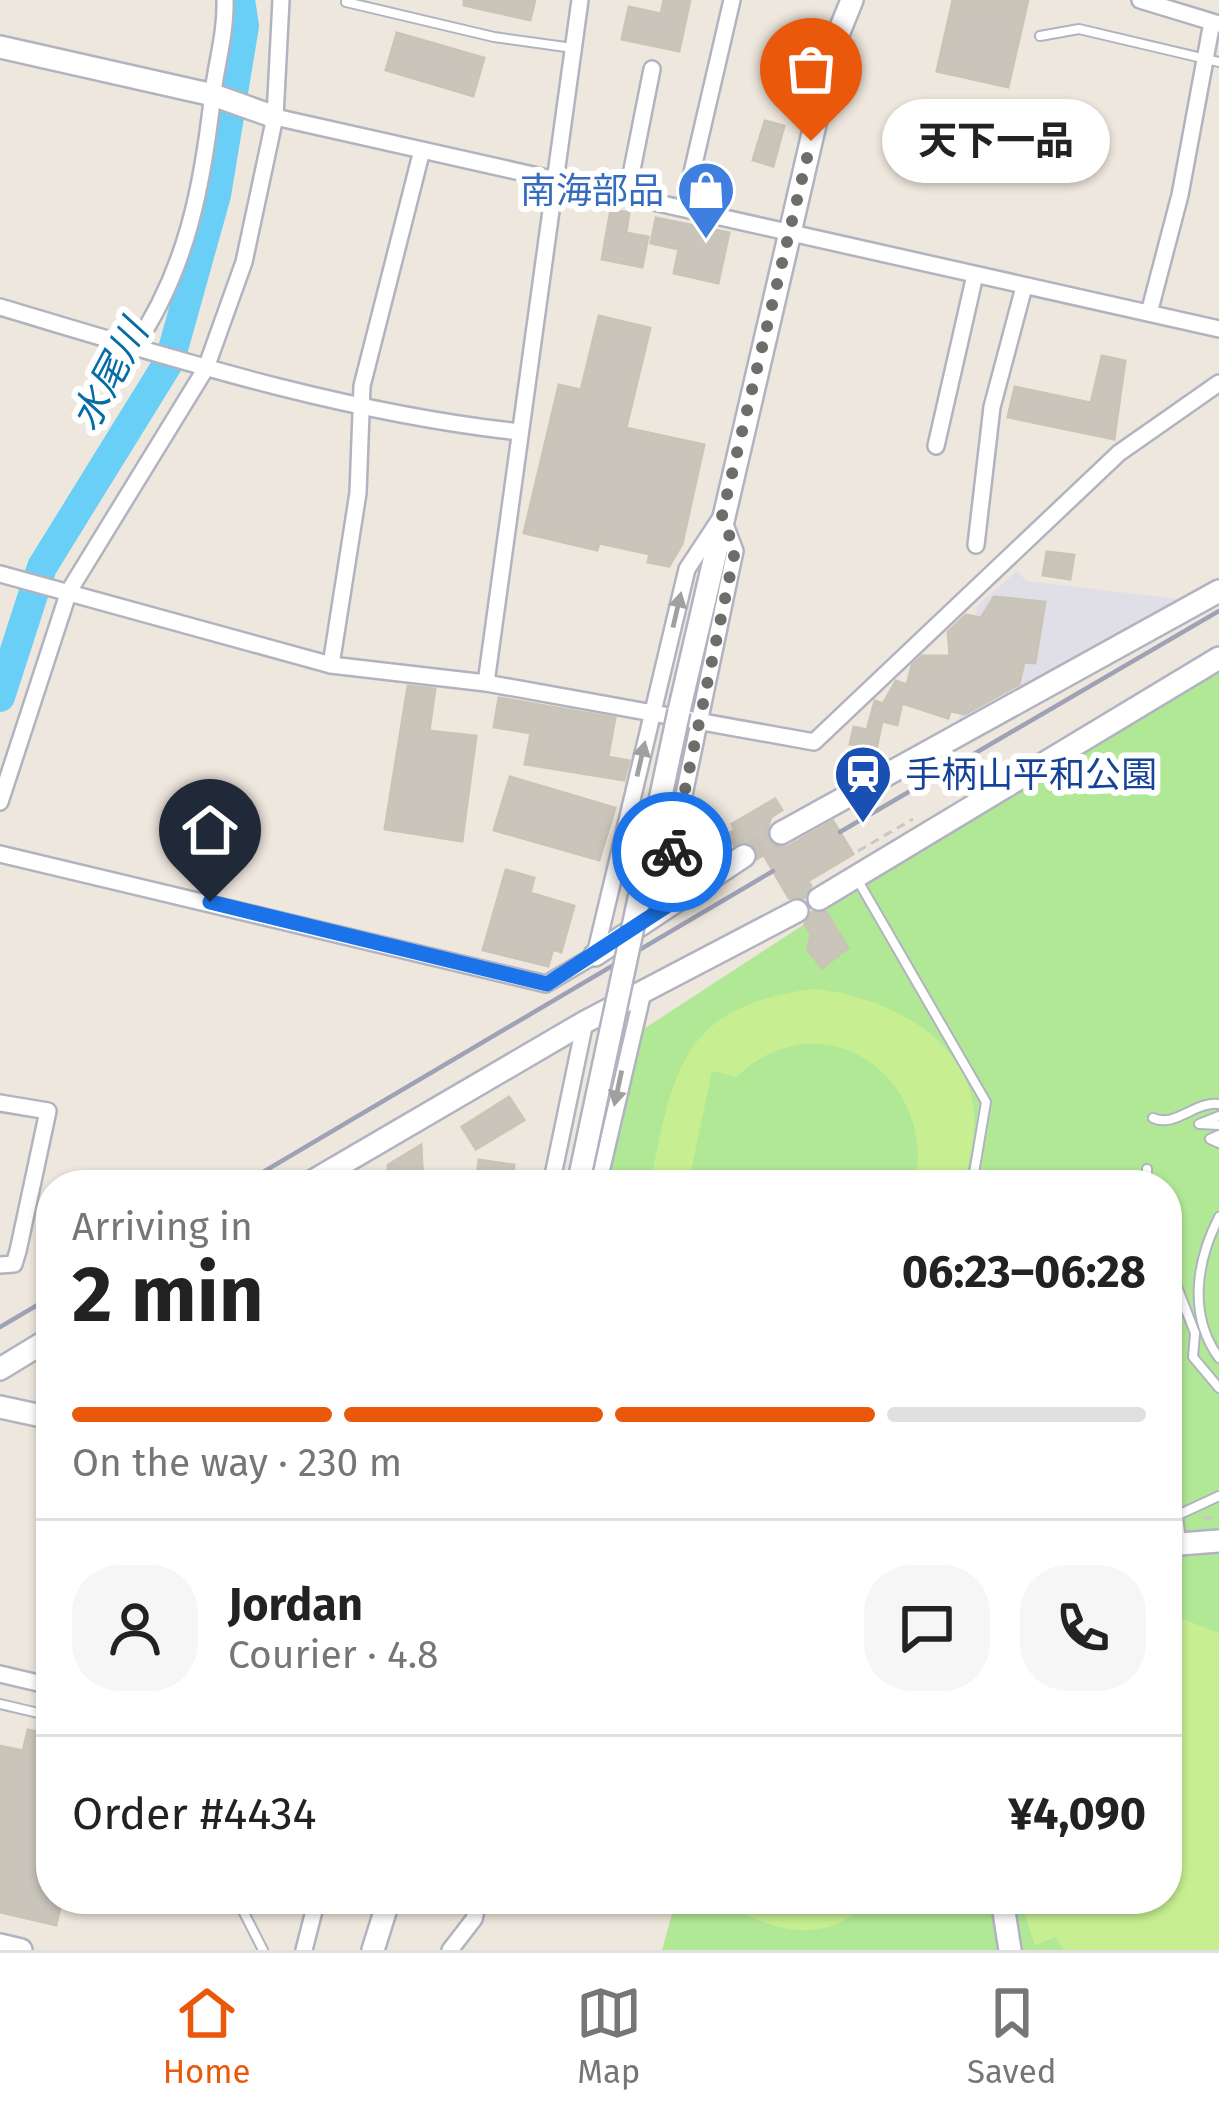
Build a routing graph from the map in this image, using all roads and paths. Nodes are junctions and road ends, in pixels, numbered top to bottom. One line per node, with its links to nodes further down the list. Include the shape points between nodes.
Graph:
1 (224, 0): 18 (street)
2 (281, 0): 19 (street)
3 (420, 0): 10 (lane)
4 (580, 0): 15 (street)
5 (732, 0): 23 (street)
6 (836, 0): 14 (street)
7 (852, 0): 14 (street)
8 (1140, 0): 11 (street)
9 (346, 2): 10 (lane)
10 (416, 16): 15 (lane)
11 (1215, 23): 16 (street)
12 (1040, 36): 16 (lane, via 1079,29)
13 (0, 47): 18 (street)
14 (833, 47): 24 (street)
15 (573, 48): 21 (street)
16 (1211, 60): 28 (street)
17 (652, 69): 22 (street)
18 (213, 95): 19 (street); 30 (street, via 186,243)
19 (275, 117): 20 (street); 31 (street, via 244,262)
20 (422, 154): 21 (street); 33 (street)
21 (555, 182): 22 (street); 34 (street)
22 (627, 195): 23 (street)
23 (684, 207): 24 (street)
24 (789, 234): 25 (street); 36 (street)
25 (976, 275): 26 (street); 35 (street)
26 (1024, 287): 28 (street); 37 (street, via 992,407)
27 (0, 307): 30 (street)
28 (1149, 314): 29 (street)
29 (1219, 329)
30 (134, 347): 31 (street)
31 (206, 368): 33 (street); 39 (street)
32 (1219, 382): 45 (street, via 1119,453 814,742)
33 (360, 405): 34 (street, via 424,422); 42 (street, via 358,494)
34 (520, 432): 43 (street)
35 (936, 446)
36 (722, 516): 44 (street, one-way to 36, via 687,569); 45 (street)
37 (976, 545)
38 (2, 574): 39 (street)
39 (69, 591): 42 (street); 46 (street)
40 (1219, 591): 48 (street)
41 (1219, 658): 52 (street)
42 (331, 664): 43 (street)
43 (486, 683): 44 (street)
44 (652, 712): 45 (street); 56 (street, one-way to 44)
45 (689, 716): 54 (street, via 666,881); 64 (street, bridge)
46 (0, 802)
47 (924, 812): 49 (path)
48 (781, 833)
49 (858, 851)
50 (0, 854): 56 (street, via 547,984)
51 (744, 856): 54 (street)
52 (859, 882): 53 (street); 66 (lane, via 986,1102)
53 (819, 898)
54 (676, 900): 56 (street)
55 (797, 911): 57 (street)
56 (595, 955)
57 (644, 992): 58 (street); 65 (street, one-way to 65)
58 (585, 1022): 62 (street); 63 (street)
59 (0, 1103): 68 (street, via 47,1111 18,1251 14,1264)
60 (1219, 1105): 61 (lane)
61 (1154, 1118)
62 (332, 1170)
63 (554, 1170)
64 (582, 1170)
65 (602, 1170)
66 (975, 1170)
67 (1219, 1217): 70 (lane, via 1206,1245)
68 (0, 1265)
69 (1182, 1295): 70 (lane)
70 (1197, 1329): 72 (lane); 74 (lane, via 1193,1357)
71 (36, 1347): 73 (street)
72 (1219, 1358)
73 (0, 1369)
74 (1219, 1388)
75 (0, 1407): 76 (street)
76 (36, 1415)
77 (1219, 1496): 78 (lane)
78 (1182, 1513)
79 (1219, 1541): 80 (street)
80 (1182, 1543)
81 (0, 1674): 82 (street)
82 (36, 1682)
83 (0, 1704): 84 (lane)
84 (36, 1712)
85 (244, 1914): 92 (lane)
86 (313, 1914): 93 (street)
87 (384, 1914): 94 (street)
88 (476, 1914): 95 (street)
89 (1004, 1914): 96 (street)
90 (0, 1945): 91 (street)
91 (21, 1950)
92 (263, 1950)
93 (304, 1950)
94 (373, 1950)
95 (450, 1950)
96 (1010, 1950)

